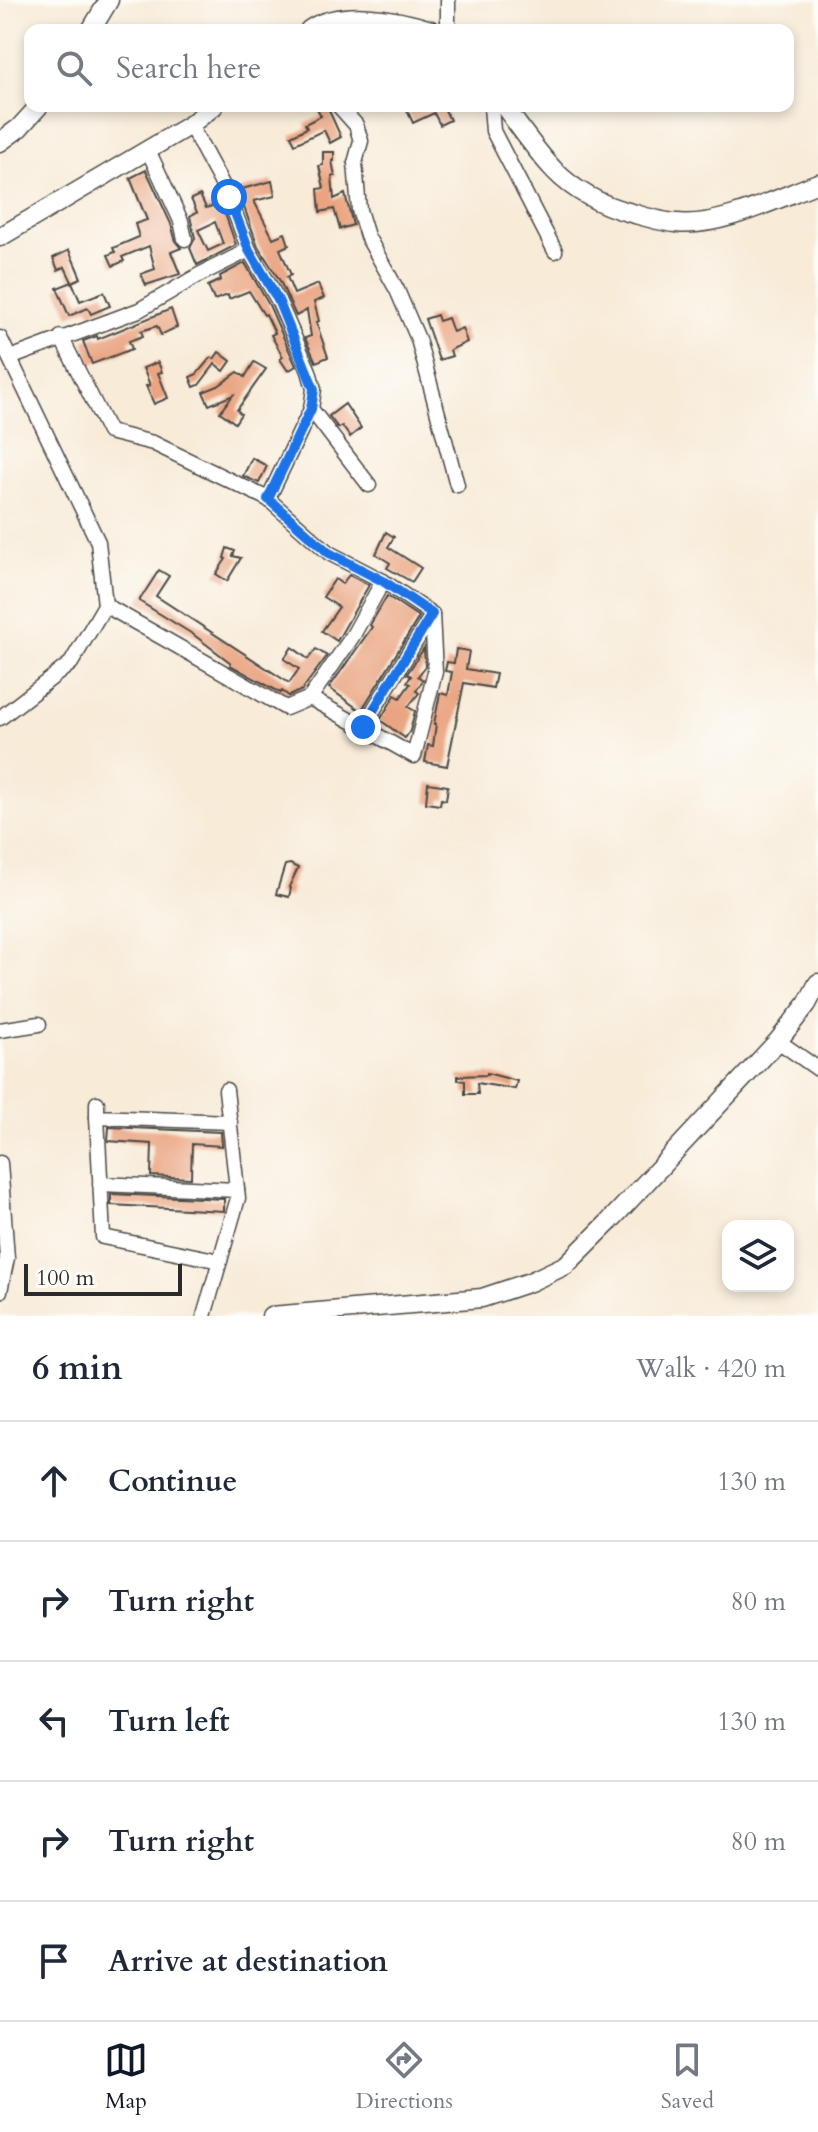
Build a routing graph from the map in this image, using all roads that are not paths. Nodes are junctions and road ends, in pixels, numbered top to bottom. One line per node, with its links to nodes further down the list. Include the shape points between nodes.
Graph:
1 (109, 0): 3 (main road)
2 (448, 0): 6 (street)
3 (95, 24)
4 (324, 24): 5 (main road, via 351,18)
5 (407, 24)
6 (448, 24)
7 (34, 112): 13 (main road)
8 (206, 112): 12 (main road)
9 (344, 112): 25 (street, via 361,141 356,188 367,236 418,339)
10 (491, 112): 19 (street, via 493,131)
11 (509, 112): 15 (main road, via 555,171 577,189 614,209 647,217 678,224 704,221)
12 (190, 125): 14 (main road); 18 (street, via 229,197)
13 (0, 142)
14 (148, 150): 16 (main road); 17 (street)
15 (818, 183)
16 (0, 237)
17 (185, 239)
18 (249, 250): 20 (street, via 139,310); 23 (street, via 309,371 314,389)
19 (555, 251)
20 (61, 337): 22 (street); 26 (street, via 109,432 153,443)
21 (0, 338): 22 (street)
22 (10, 358): 28 (street, via 98,542)
23 (311, 409): 24 (street); 26 (street)
24 (369, 485)
25 (457, 485)
26 (268, 499): 27 (street, via 329,553)
27 (383, 581): 29 (street); 30 (street)
28 (105, 605): 30 (street, via 286,708); 31 (street, via 71,663)
29 (432, 614): 32 (street); 32 (street, via 435,672 414,756)
30 (310, 698): 32 (street)
31 (0, 718)
32 (363, 727)
33 (818, 983): 36 (main road)
34 (39, 1024): 35 (street)
35 (0, 1030)
36 (778, 1041): 37 (street); 46 (main road, via 566,1265 482,1298)
37 (818, 1069)
38 (226, 1090): 39 (street)
39 (230, 1122): 41 (street, via 97,1110); 42 (street)
40 (0, 1163): 44 (street, via 7,1258)
41 (100, 1184): 42 (street); 43 (street, via 103,1237)
42 (237, 1190): 43 (street)
43 (220, 1261): 45 (street)
44 (0, 1291)
45 (204, 1316)
46 (271, 1316)

